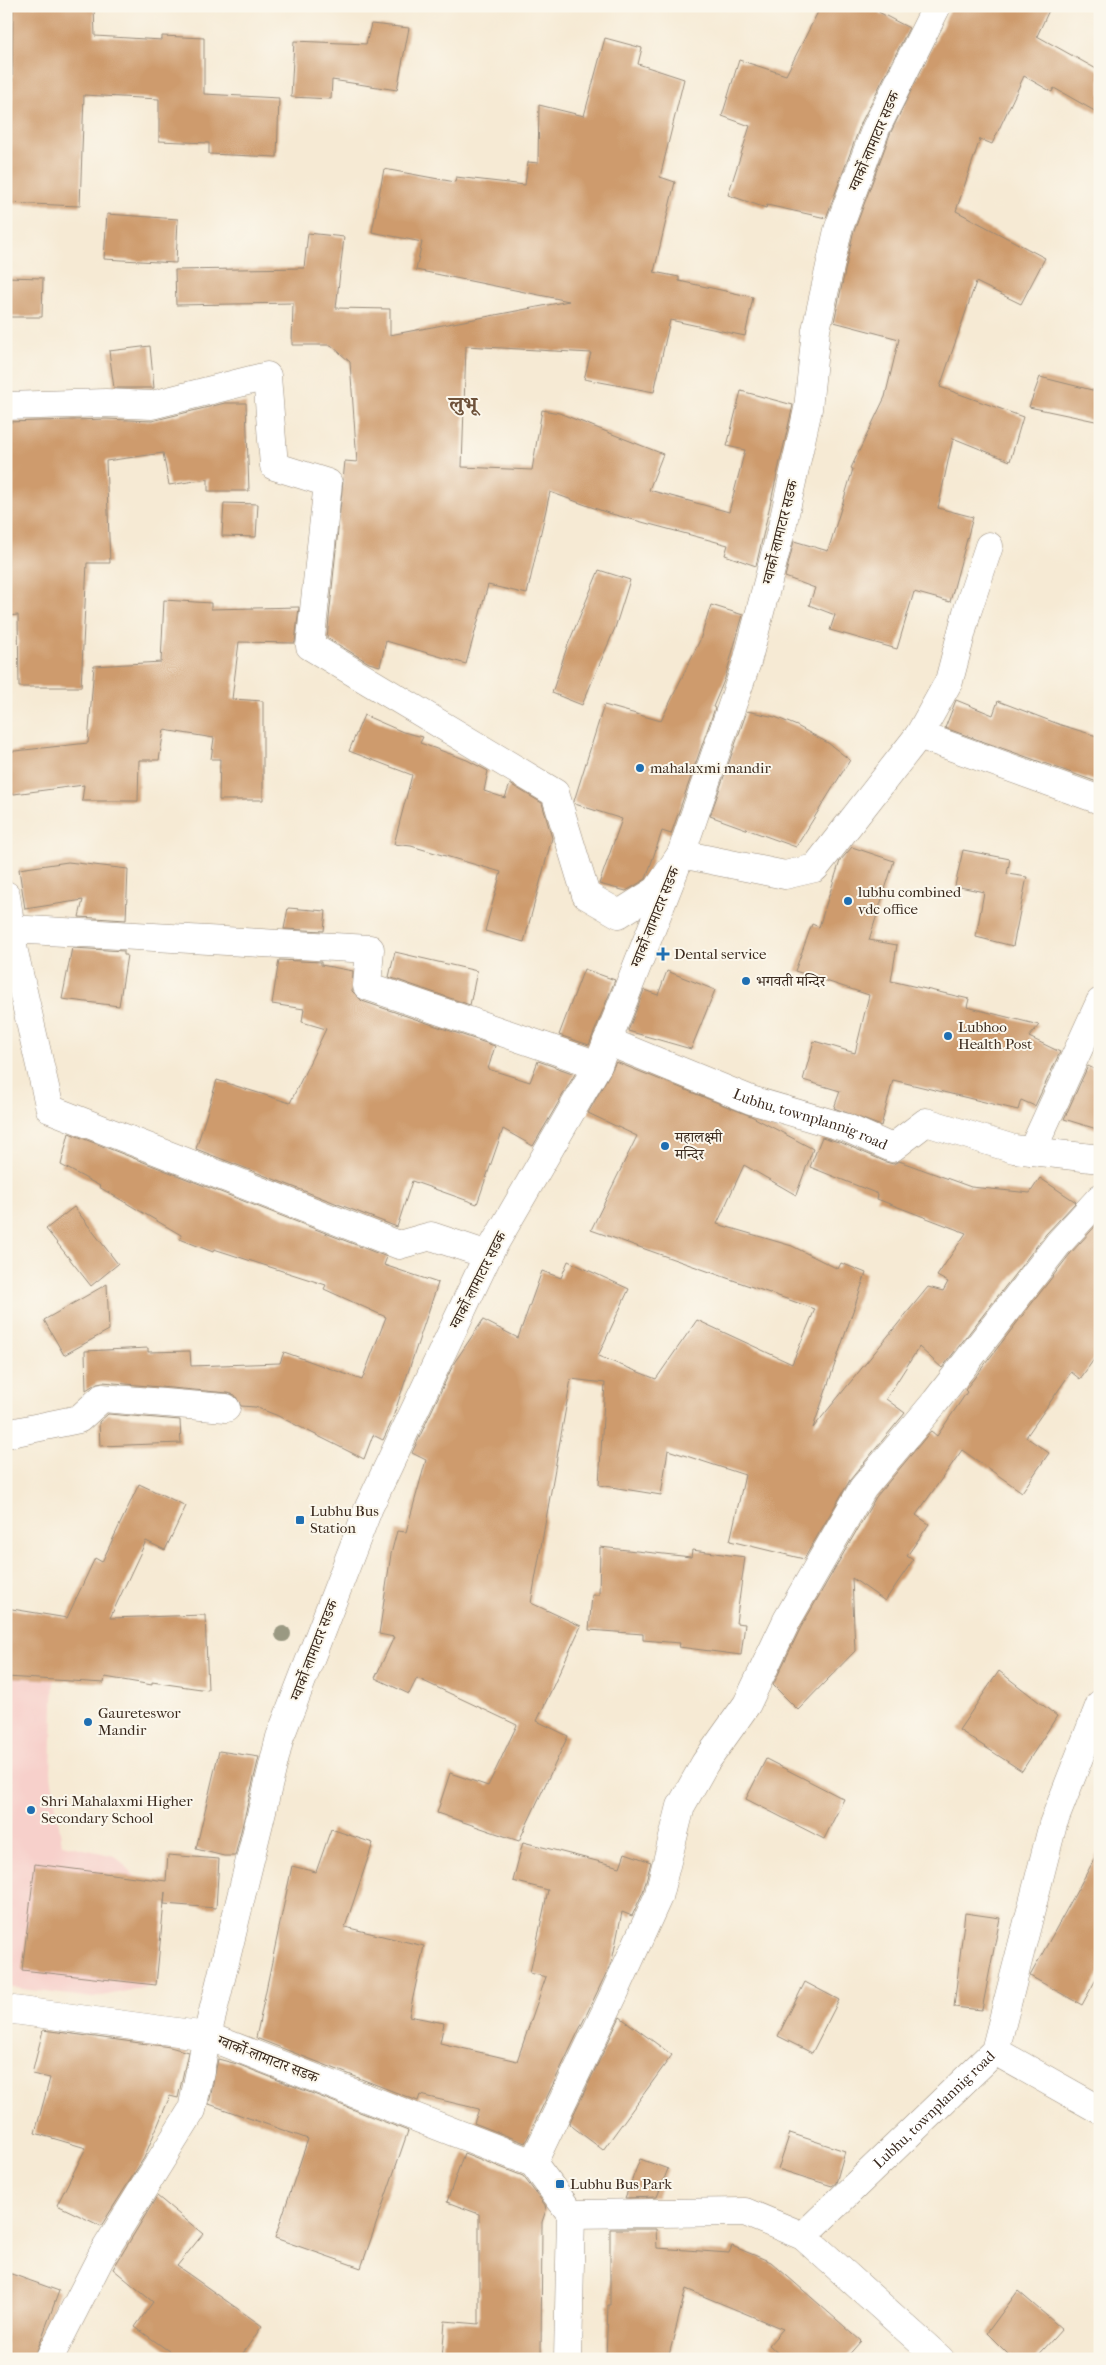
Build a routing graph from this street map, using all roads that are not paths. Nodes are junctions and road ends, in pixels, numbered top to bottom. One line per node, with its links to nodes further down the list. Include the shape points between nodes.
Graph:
1 (937, 6): 6 (street, ग्वार्को-लामाटार सडक, via 876,128 838,230 816,330 808,409 782,527 747,662)
2 (6, 406): 6 (street, via 106,402 152,405 267,376 274,466 328,483 310,646 555,793 586,894 620,914 656,890)
3 (989, 546): 4 (street, via 949,681)
4 (919, 735): 5 (street); 6 (street, via 815,868 786,875)
5 (1100, 800)
6 (681, 854): 10 (street, ग्वार्को-लामाटार सडक)
7 (6, 895): 8 (street)
8 (10, 946): 10 (street, via 370,949 367,986); 14 (street, via 50,1109 399,1245 431,1236)
9 (1100, 1002): 11 (street)
10 (602, 1053): 11 (street, Lubhu, townplannig road, via 847,1128 892,1148 926,1122 1014,1149); 14 (street, ग्वार्को-लामाटार सडक)
11 (1032, 1151): 12 (street, Lubhu, townplannig road)
12 (1100, 1159)
13 (1100, 1198): 22 (street, via 1058,1244 936,1401 863,1488 787,1620 747,1704 704,1763 681,1806 658,1897)
14 (488, 1255): 19 (street, ग्वार्को-लामाटार सडक, via 369,1507 280,1737)
15 (226, 1408): 16 (street, via 102,1398 79,1419)
16 (6, 1434)
17 (1100, 1704): 20 (street, Lubhu, townplannig road, via 1053,1824)
18 (6, 2009): 19 (street)
19 (208, 2036): 22 (street, ग्वार्को-लामाटार सडक); 25 (street, via 192,2110 102,2255)
20 (995, 2051): 21 (street); 24 (street, Lubhu, townplannig road)
21 (1100, 2110)
22 (533, 2163): 23 (street)
23 (571, 2214): 24 (street, via 745,2212); 26 (street)
24 (803, 2236): 27 (street)
25 (49, 2359)
26 (568, 2359)
27 (940, 2359)

